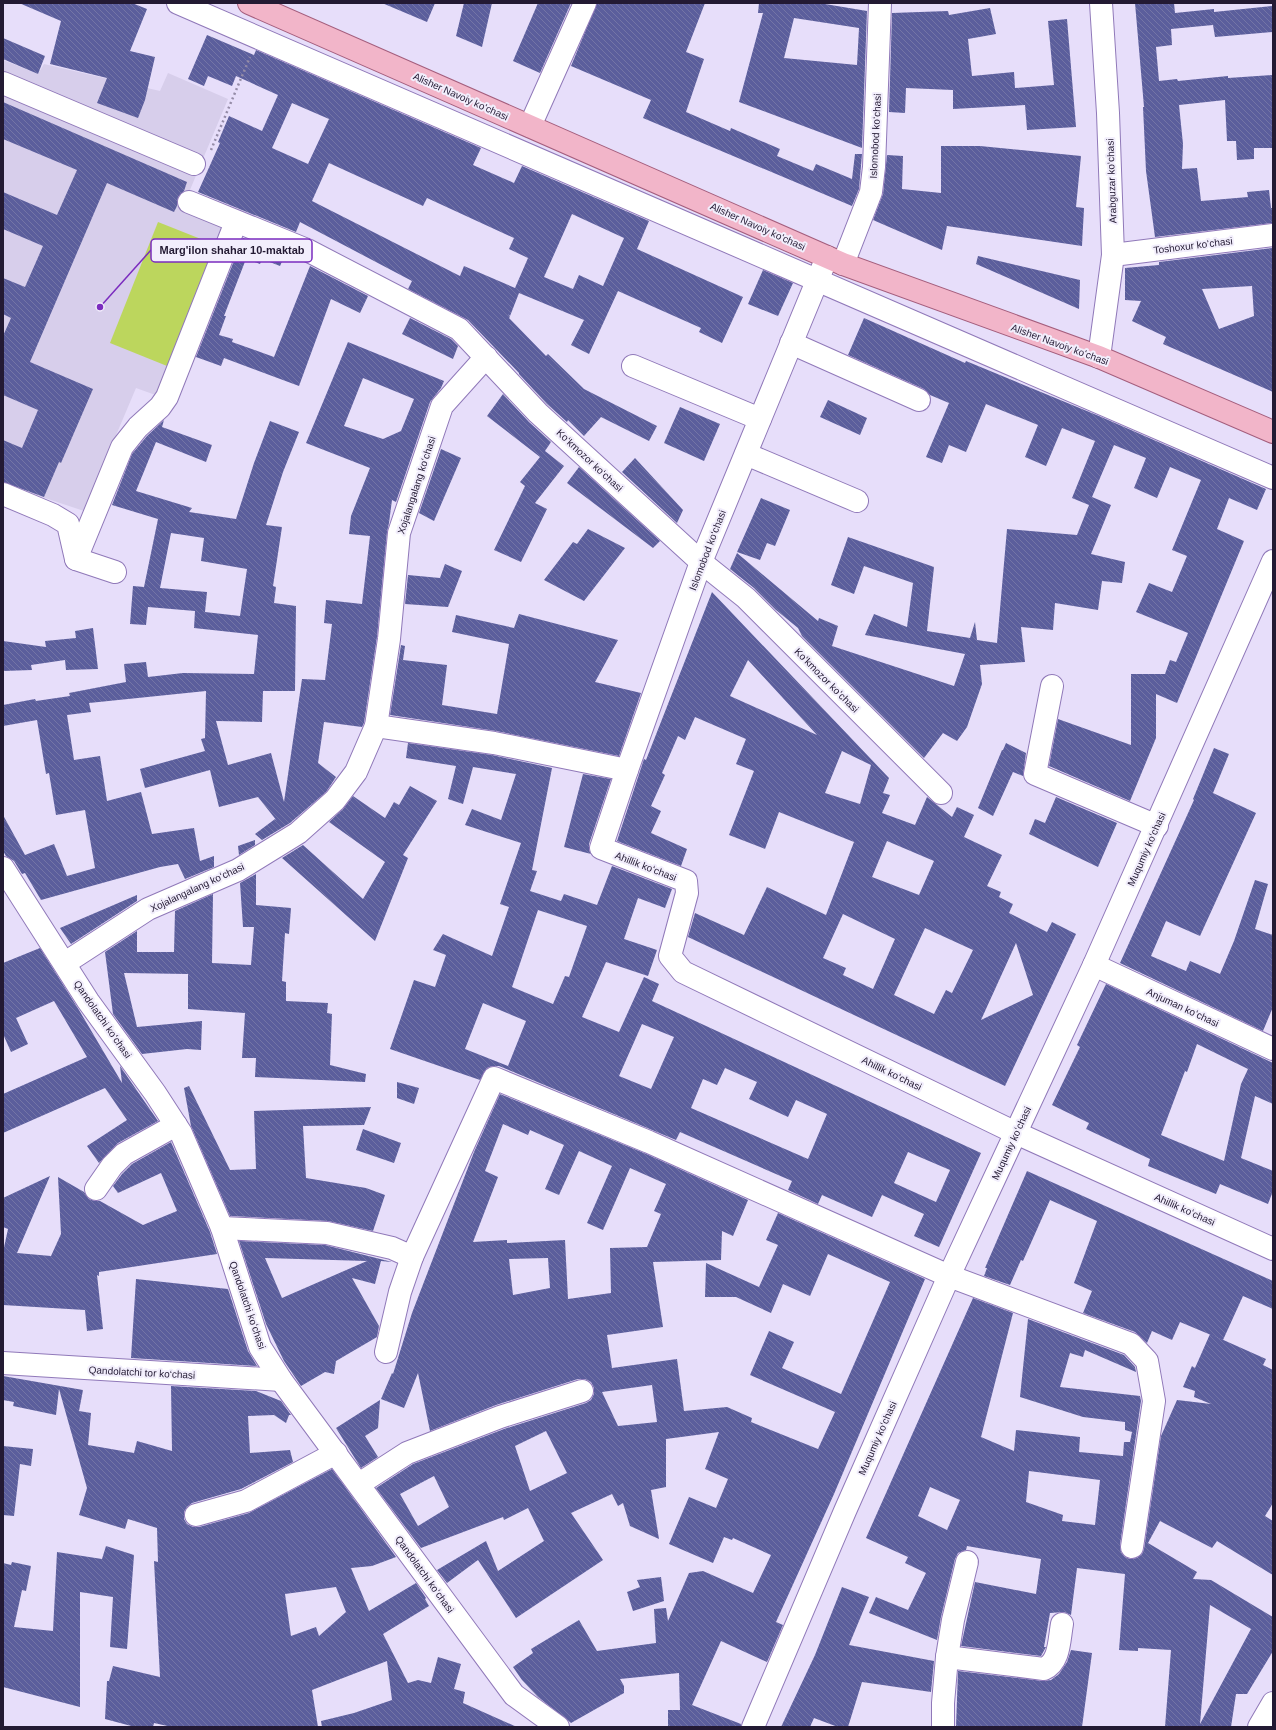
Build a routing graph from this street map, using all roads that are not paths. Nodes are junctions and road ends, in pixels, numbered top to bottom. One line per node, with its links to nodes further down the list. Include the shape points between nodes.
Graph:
1 (178, 3): 9 (street)
2 (249, 3): 7 (main road, Alisher Navoiy koʻchasi)
3 (584, 3): 7 (street)
4 (880, 3): 14 (street, Islomobod koʻchasi, via 871,192)
5 (1101, 3): 13 (street, Arabguzar koʻchasi)
6 (3, 83): 8 (street)
7 (538, 130): 9 (street); 14 (main road, Alisher Navoiy koʻchasi)
8 (202, 158)
9 (536, 158): 15 (street)
10 (189, 202): 11 (street, Koʻkmozor koʻchasi)
11 (236, 222): 17 (street, Koʻkmozor koʻchasi, via 307,250 459,329); 27 (street, via 167,397 122,447)
12 (1273, 235): 13 (street, Toshoxur koʻchasi)
13 (1113, 255): 18 (street, Arabguzar koʻchasi)
14 (835, 261): 15 (street, Islomobod ko‘chasi); 18 (main road, Alisher Navoiy koʻchasi)
15 (817, 280): 16 (street, Islomobod ko‘chasi); 24 (street)
16 (791, 343): 20 (street); 21 (street, Islomobod ko‘chasi)
17 (486, 357): 29 (street, Koʻkmozor koʻchasi, via 538,413); 32 (street, Xojalangalang koʻchasi, via 442,406 399,533 389,639)
18 (1099, 358): 22 (main road, Alisher Navoiy koʻchasi)
19 (633, 366): 21 (street)
20 (919, 400)
21 (760, 419): 23 (street, Islomobod ko‘chasi)
22 (1273, 432)
23 (746, 454): 26 (street); 29 (street, Islomobod ko‘chasi)
24 (1273, 478)
25 (3, 494): 27 (street, via 68,524)
26 (858, 501)
27 (76, 559): 30 (street)
28 (1273, 561): 35 (street, Muqumiy koʻchasi)
29 (701, 562): 33 (street, Islomobod ko‘chasi); 34 (street, Koʻkmozor koʻchasi, via 746,598)
30 (115, 572)
31 (1052, 686): 35 (street, via 1034,774)
32 (376, 726): 33 (street, via 494,743); 38 (street, Xojalangalang koʻchasi, via 356,772 334,800 298,833 238,870 148,910)
33 (627, 770): 36 (street, Islomobod ko‘chasi)
34 (940, 793)
35 (1157, 826): 39 (street, Muqumiy koʻchasi)
36 (601, 848): 42 (street, Ahillik koʻchasi, via 686,881 686,893 670,956 683,972)
37 (5, 875): 38 (street, Qandolatchi koʻchasi)
38 (65, 963): 41 (street, Qandolatchi koʻchasi, via 88,1001)
39 (1094, 965): 40 (street, Anjuman koʻchasi); 42 (street, Muqumiy koʻchasi)
40 (1273, 1049)
41 (176, 1125): 43 (street, via 124,1154); 44 (street, Qandolatchi koʻchasi, via 182,1133)
42 (1016, 1133): 45 (street, Ahillik koʻchasi); 47 (street, Muqumiy koʻchasi)
43 (96, 1189)
44 (222, 1228): 46 (street, via 327,1233 392,1248); 50 (street, Qandolatchi koʻchasi, via 260,1347)
45 (1273, 1249)
46 (412, 1258): 47 (street, via 494,1078 649,1142); 48 (street, via 400,1292)
47 (950, 1276): 55 (street, via 1131,1344 1147,1361 1154,1401); 61 (street, Muqumiy koʻchasi, via 845,1511)
48 (386, 1352)
49 (3, 1363): 50 (street, Qandolatchi tor ko‘chasi)
50 (281, 1380): 52 (street, Qandolatchi koʻchasi)
51 (582, 1391): 53 (street, via 500,1417 407,1453)
52 (336, 1453): 53 (street, Qandolatchi koʻchasi); 54 (street, via 246,1500)
53 (358, 1484): 60 (street, Qandolatchi koʻchasi, via 514,1695)
54 (196, 1515)
55 (1132, 1547)
56 (966, 1562): 58 (street)
57 (1062, 1624): 58 (street, via 1056,1658 1044,1669)
58 (947, 1657): 62 (street)
59 (1273, 1703): 63 (street)
60 (558, 1727)
61 (753, 1727)
62 (943, 1727)
63 (1259, 1727)

